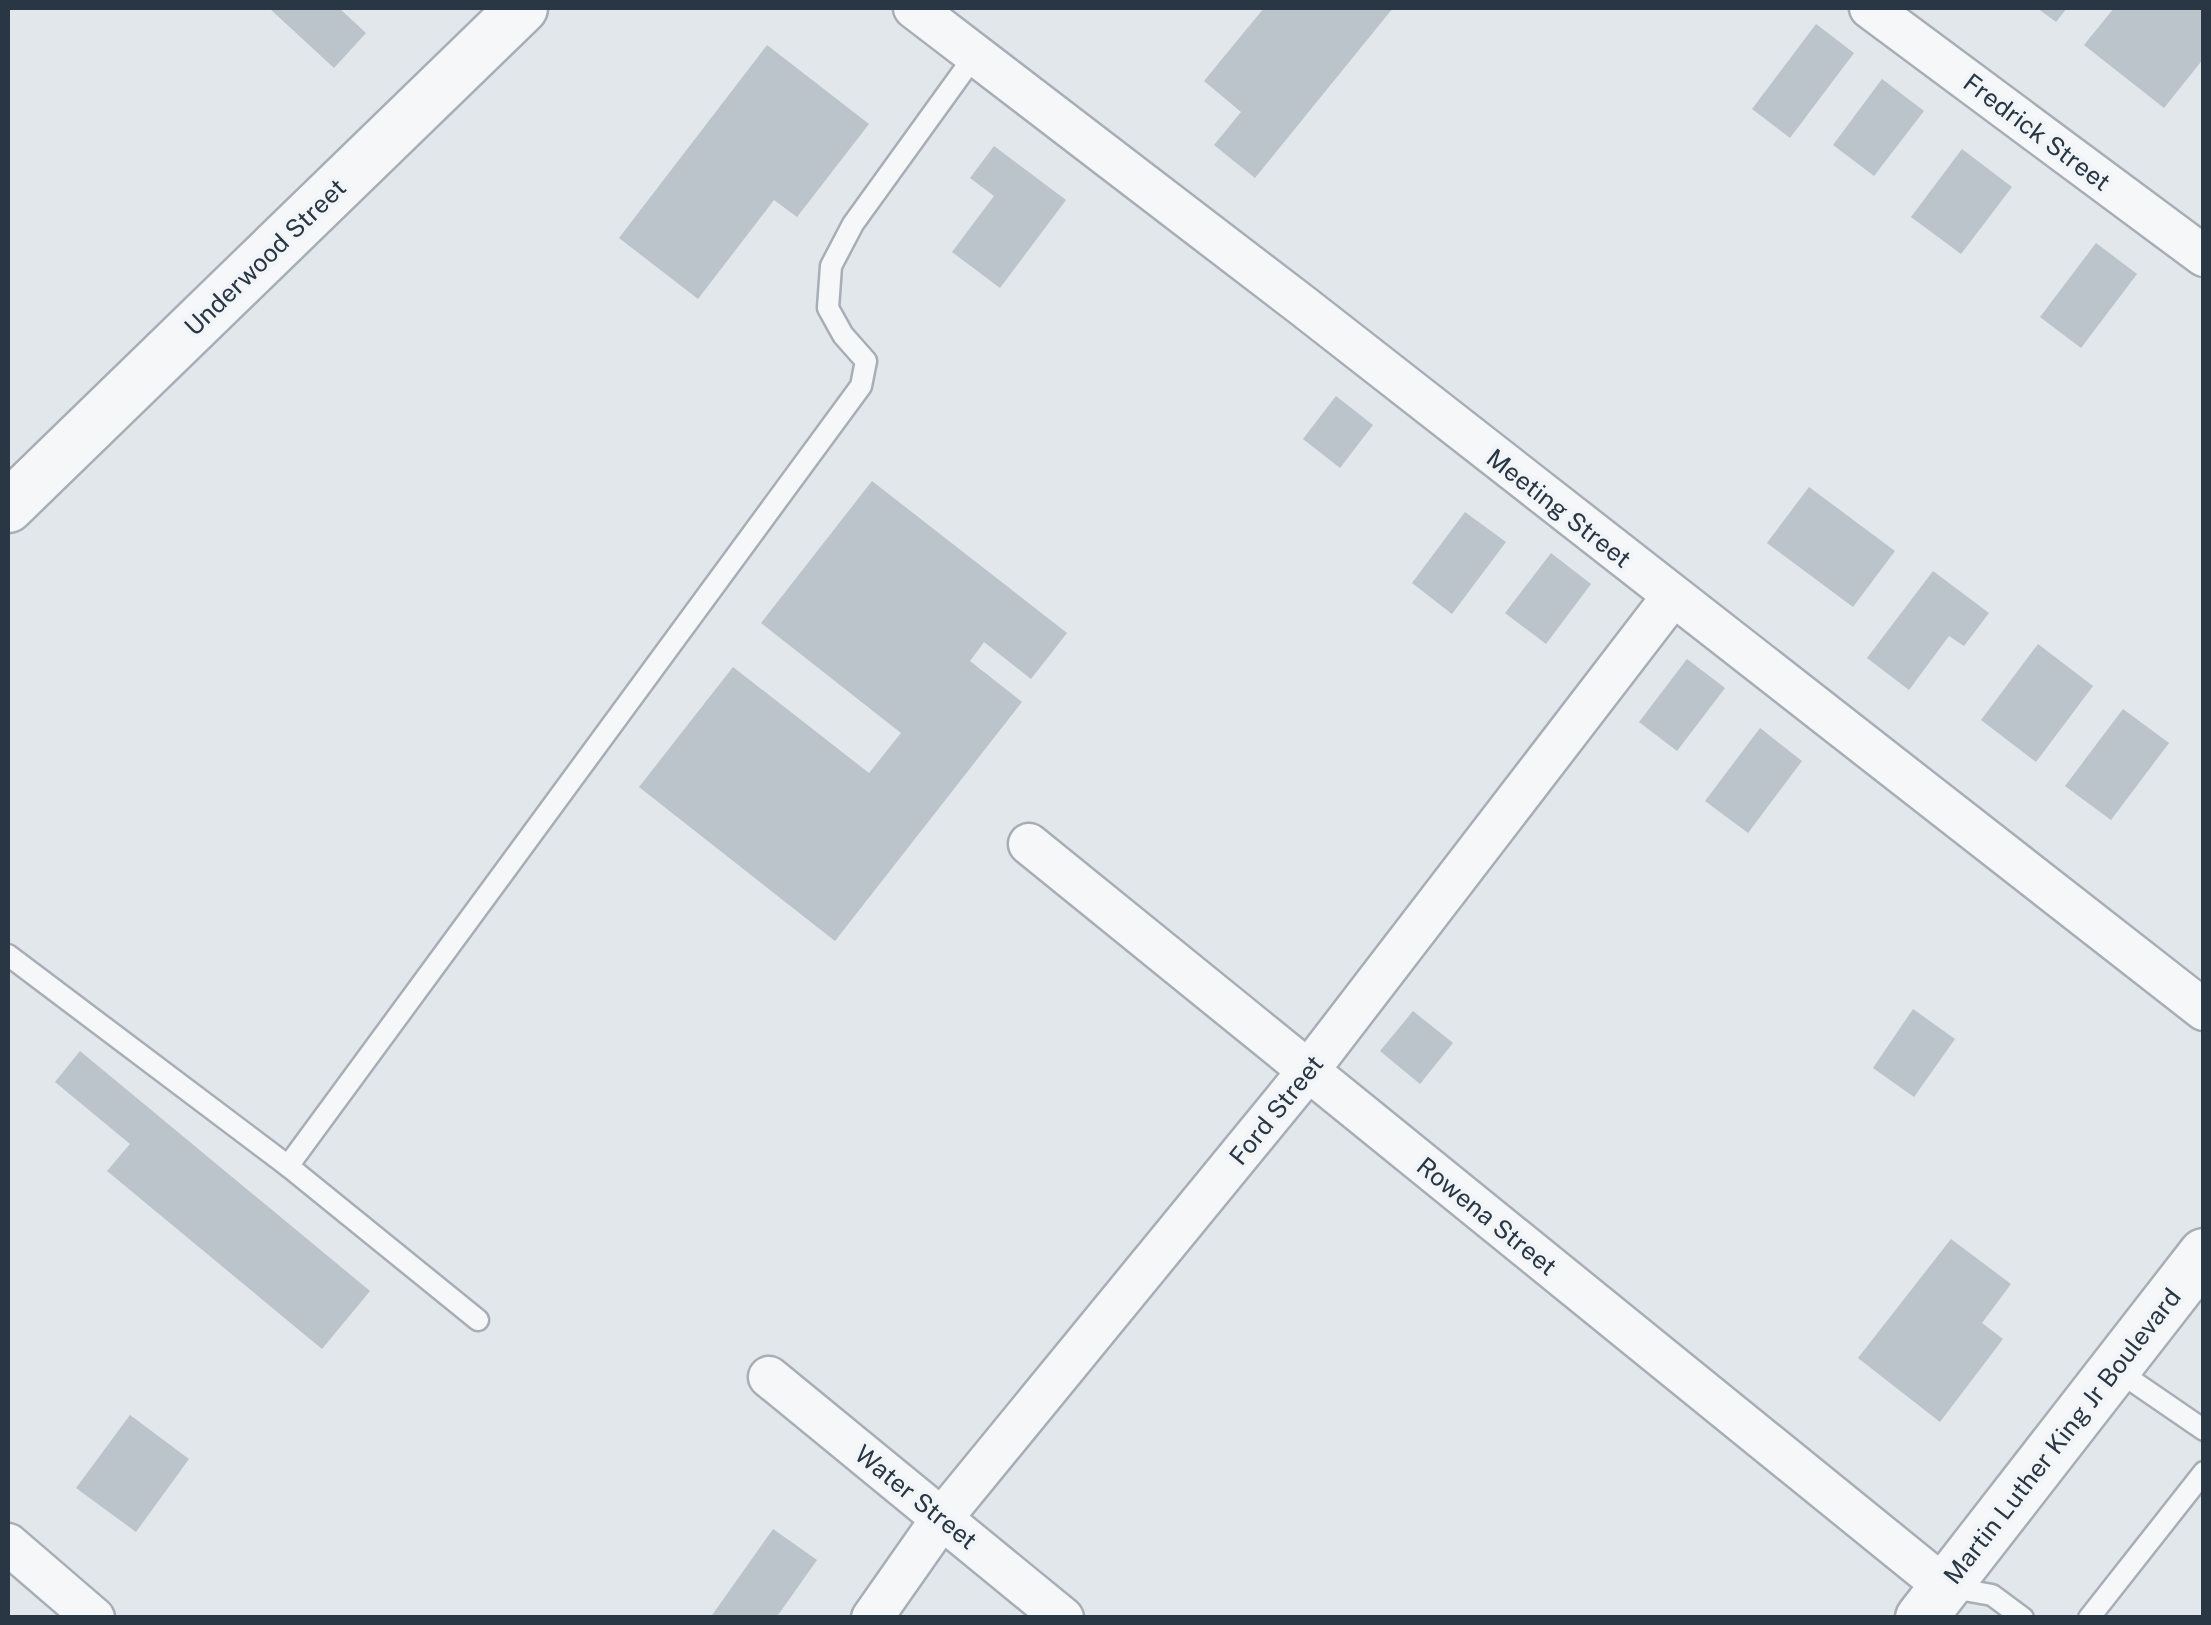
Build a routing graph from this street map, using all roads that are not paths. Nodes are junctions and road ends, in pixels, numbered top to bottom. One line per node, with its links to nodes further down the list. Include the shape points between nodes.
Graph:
1 (522, 8): 6 (street, Underwood Street)
2 (914, 8): 4 (street, Meeting Street)
3 (1872, 8): 5 (street, Fredrick Street)
4 (975, 55): 7 (street, Meeting Street); 12 (lane, via 853,224 831,266 828,308 866,361 861,386)
5 (2204, 256)
6 (8, 508)
7 (1672, 597): 10 (street, Meeting Street); 11 (street, Ford Street)
8 (1028, 844): 11 (street, Rowena Street)
9 (8, 954): 12 (lane)
10 (2204, 1010)
11 (1308, 1072): 19 (street, Ford Street); 21 (street, Rowena Street)
12 (288, 1166): 14 (lane)
13 (2204, 1254): 15 (street, Martin Luther King Jr Boulevard)
14 (478, 1320)
15 (2114, 1368): 17 (lane); 21 (street, Martin Luther King Jr Boulevard)
16 (769, 1377): 19 (street, Water Street)
17 (2204, 1430)
18 (2204, 1472): 26 (lane)
19 (942, 1518): 23 (street, Ford Street); 24 (street, Water Street)
20 (8, 1544): 22 (street)
21 (1933, 1602): 25 (lane, via 1992,1596)
22 (94, 1618)
23 (872, 1618)
24 (1063, 1618)
25 (2022, 1618)
26 (2090, 1618)

